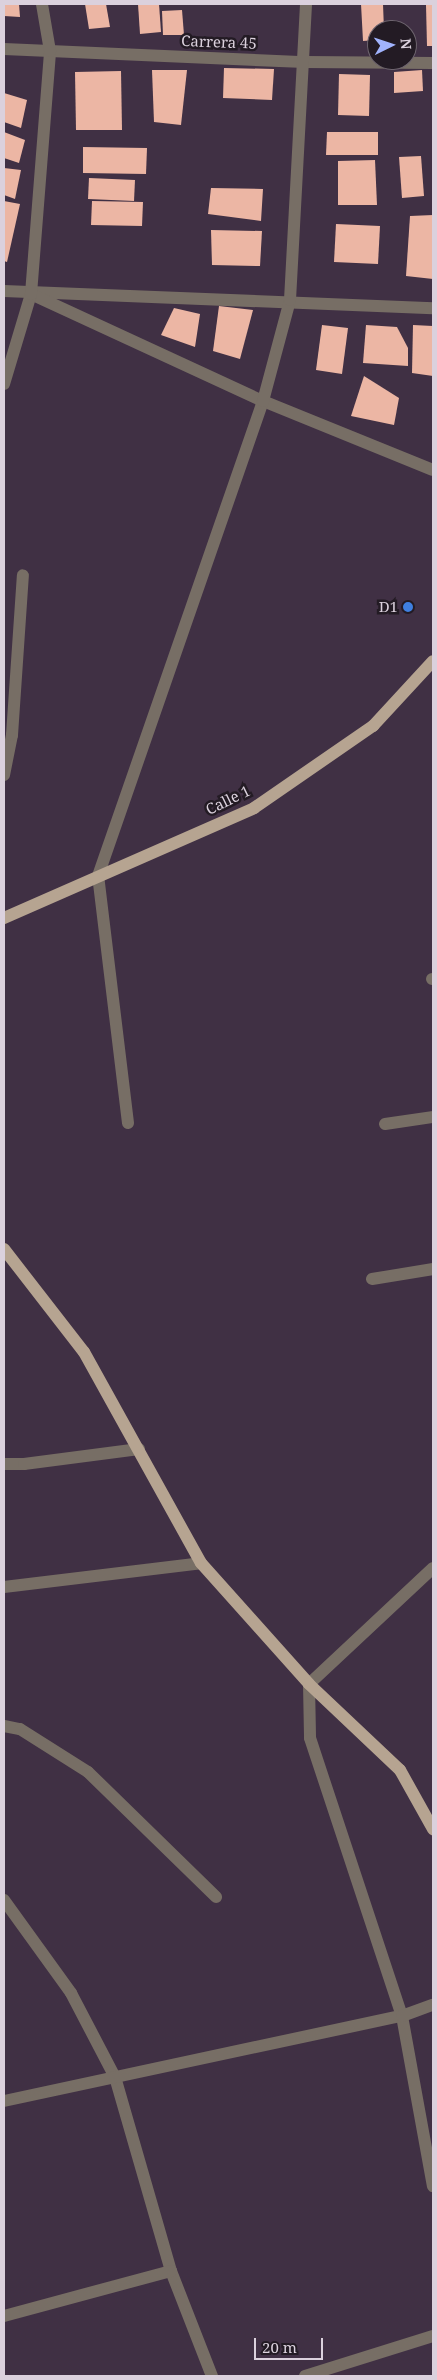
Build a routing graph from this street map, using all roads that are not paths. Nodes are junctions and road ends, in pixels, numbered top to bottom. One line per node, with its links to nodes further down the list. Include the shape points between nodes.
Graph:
1 (42, 4): 4 (street)
2 (306, 4): 5 (street)
3 (4, 49): 4 (street, Carrera 45)
4 (50, 51): 5 (street, Carrera 45); 8 (street)
5 (305, 62): 6 (street, Carrera 45); 9 (street)
6 (433, 63)
7 (4, 291): 8 (street)
8 (31, 294): 9 (street); 11 (street); 12 (street)
9 (290, 300): 10 (street); 12 (street)
10 (433, 308)
11 (4, 384)
12 (263, 401): 13 (street); 17 (street)
13 (433, 470)
14 (23, 575): 16 (street, via 12,735)
15 (433, 660): 17 (main road, Calle 1, via 373,726 254,808)
16 (4, 775)
17 (98, 876): 18 (main road, Calle 1); 20 (street)
18 (4, 918)
19 (433, 1117): 21 (street)
20 (128, 1123)
21 (385, 1124)
22 (4, 1249): 25 (main road, via 84,1352)
23 (433, 1269): 24 (street)
24 (372, 1279)
25 (139, 1449): 26 (street); 27 (main road)
26 (4, 1464)
27 (201, 1562): 29 (street); 30 (main road)
28 (433, 1568): 30 (street)
29 (4, 1587)
30 (309, 1684): 32 (main road, via 400,1770); 36 (street, via 310,1738)
31 (4, 1726): 33 (street, via 20,1729 88,1772)
32 (433, 1829)
33 (216, 1897)
34 (4, 1900): 37 (street, via 72,1993)
35 (433, 2005): 36 (street)
36 (402, 2016): 37 (street); 39 (street)
37 (115, 2077): 38 (street); 40 (street)
38 (4, 2101)
39 (433, 2186)
40 (171, 2271): 41 (street); 43 (street)
41 (4, 2316)
42 (433, 2336): 44 (street)
43 (212, 2376)
44 (305, 2376)

